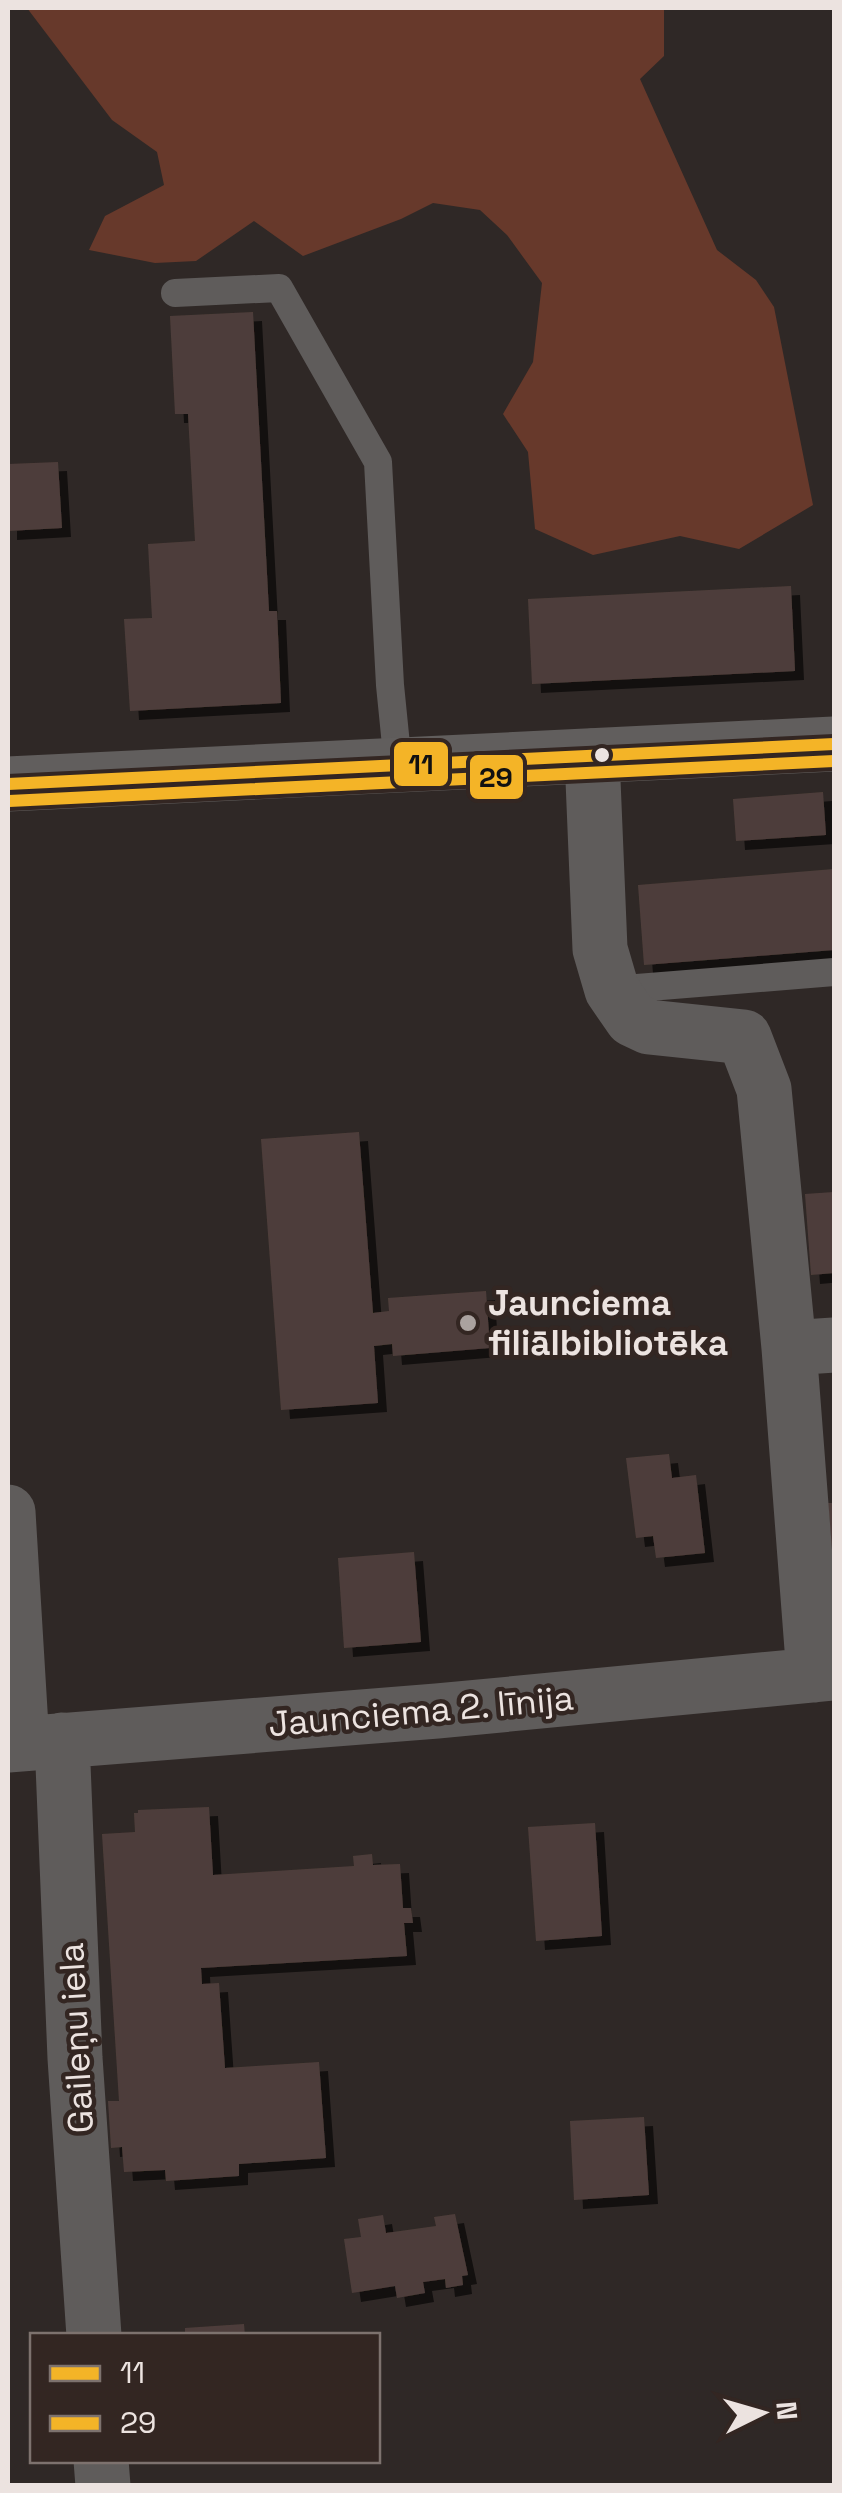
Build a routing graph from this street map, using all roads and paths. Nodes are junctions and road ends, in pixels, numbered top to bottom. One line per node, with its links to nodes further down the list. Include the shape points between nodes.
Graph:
1 (175, 293): 4 (lane, via 278,288 378,462)
2 (834, 744): 3 (main road)
3 (592, 756): 4 (main road); 7 (street, via 600,950)
4 (398, 765): 5 (main road)
5 (8, 784)
6 (834, 972): 7 (lane)
7 (612, 990): 8 (street, via 632,1019 649,1027 744,1037 764,1089)
8 (812, 1346): 10 (street)
9 (8, 1512): 12 (street, Gaileņu iela)
10 (822, 1615): 11 (street)
11 (824, 1674): 12 (street, Jaunciema 2. līnija)
12 (30, 1743): 13 (street, Gaileņu iela, via 76,2058)
13 (94, 2333)

